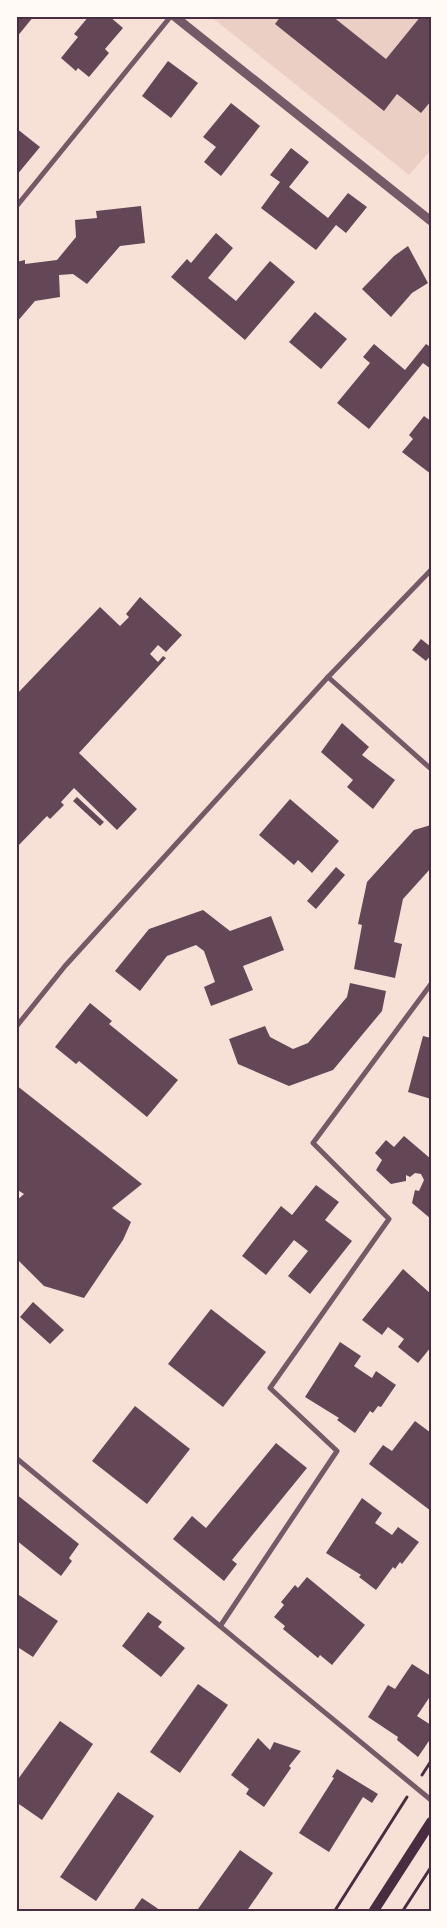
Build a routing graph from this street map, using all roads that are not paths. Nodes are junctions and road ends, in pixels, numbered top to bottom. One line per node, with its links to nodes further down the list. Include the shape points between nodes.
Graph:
1 (172, 16): 2 (street); 3 (street)
2 (16, 207)
3 (431, 221)
4 (431, 570): 5 (street)
5 (328, 677): 6 (street); 8 (street, via 65,966)
6 (431, 769)
7 (431, 984): 10 (street, via 313,1143 389,1219 270,1388 337,1451)
8 (16, 1027)
9 (16, 1458): 10 (street)
10 (221, 1625): 11 (street)
11 (431, 1800)
12 (431, 1822): 13 (main road)
13 (373, 1912)

